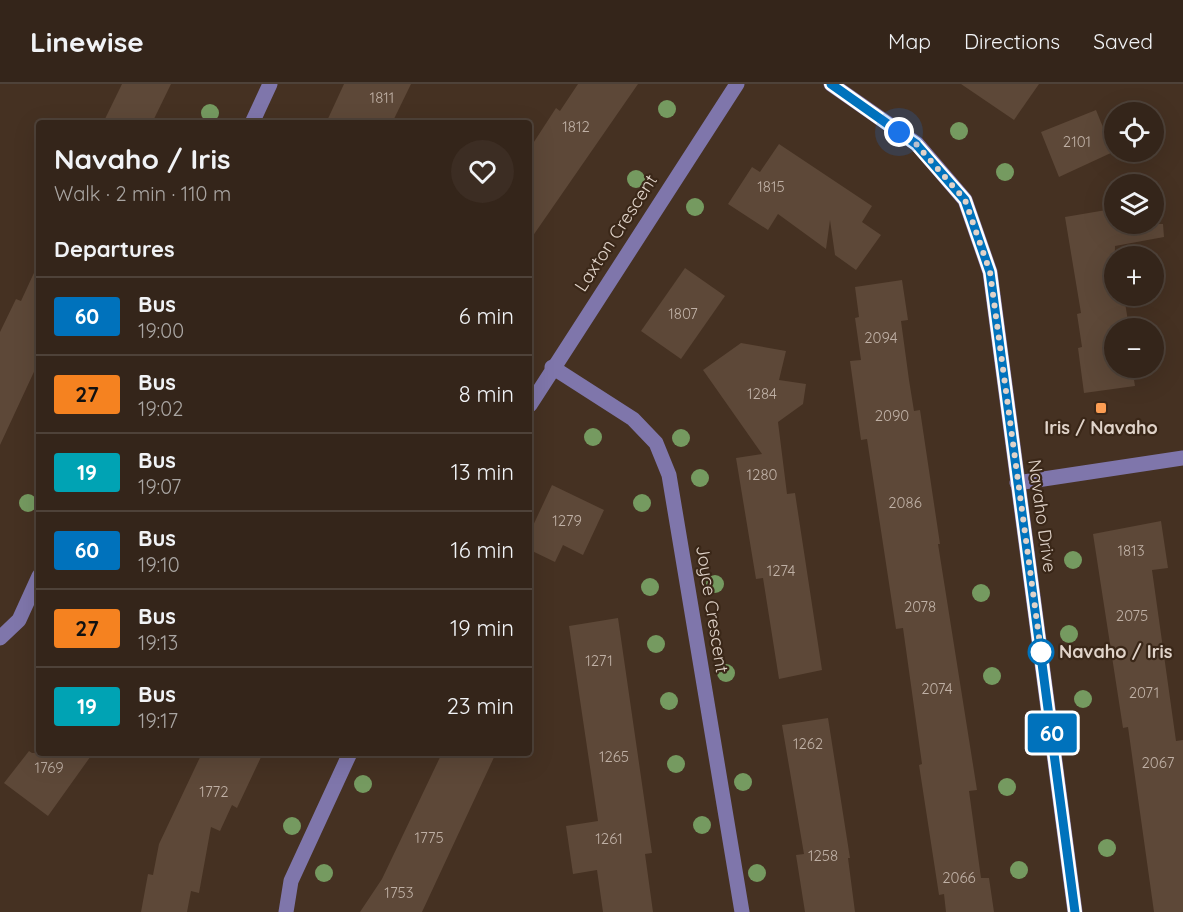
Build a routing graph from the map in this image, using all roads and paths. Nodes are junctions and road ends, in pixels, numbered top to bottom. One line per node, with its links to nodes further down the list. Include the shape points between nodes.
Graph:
1 (270, 84): 4 (street)
2 (737, 84): 5 (street, Laxton Crescent)
3 (831, 84): 8 (street, Navaho Drive, via 916,144 965,200 990,272)
4 (253, 120)
5 (552, 367): 6 (street, Laxton Crescent); 13 (street, Joyce Crescent, via 633,419 656,443 669,475)
6 (532, 402)
7 (1183, 458): 8 (street)
8 (1017, 483): 14 (street, Navaho Drive)
9 (36, 583): 10 (street, via 19,620)
10 (0, 638)
11 (349, 756): 12 (street, via 291,881)
12 (286, 912)
13 (742, 912)
14 (1075, 912)

